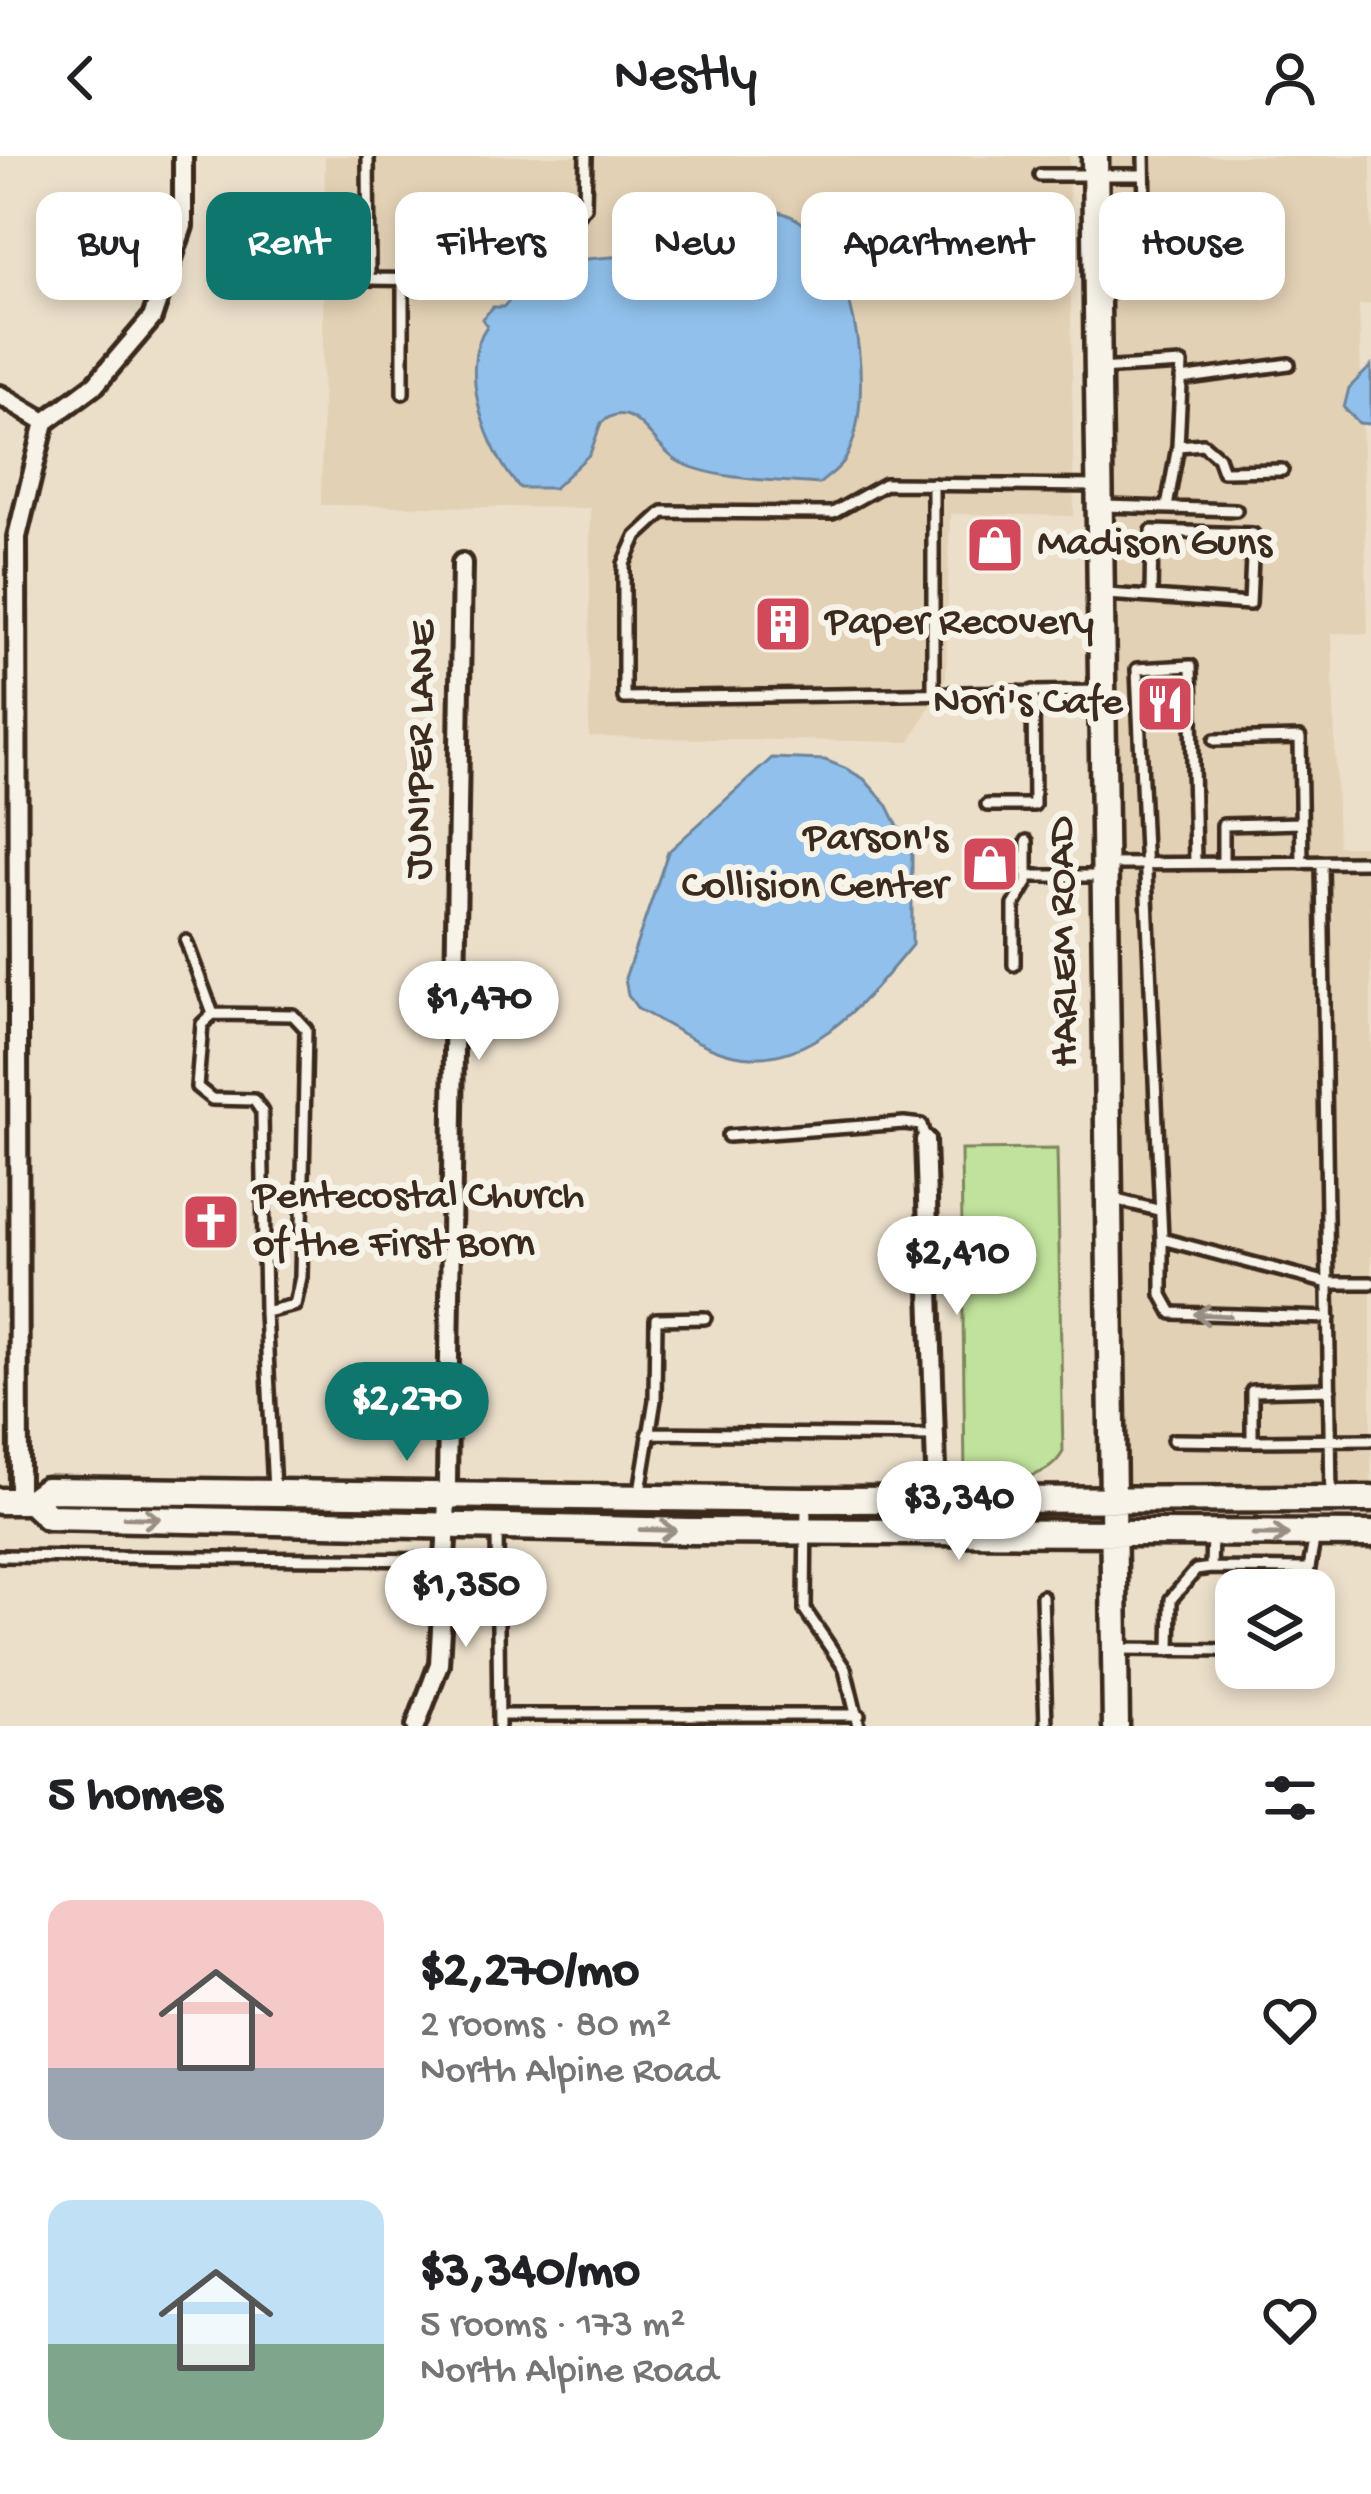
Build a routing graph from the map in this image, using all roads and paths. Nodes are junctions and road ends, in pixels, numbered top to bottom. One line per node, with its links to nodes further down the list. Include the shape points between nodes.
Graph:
1 (182, 156): 17 (street, via 183,226 152,318 96,383)
2 (368, 156): 10 (lane, via 369,279)
3 (586, 156): 8 (lane)
4 (1144, 156): 7 (lane)
5 (1095, 166): 6 (lane); 7 (lane); 13 (main road, HARLEM ROAD)
6 (1040, 175)
7 (1144, 175): 9 (lane)
8 (585, 192)
9 (1144, 192)
10 (395, 279)
11 (403, 300): 15 (lane)
12 (1289, 364): 14 (lane)
13 (1098, 370): 14 (lane, via 1182,364); 21 (main road, HARLEM ROAD)
14 (1181, 379): 18 (lane)
15 (403, 393)
16 (0, 394): 17 (street)
17 (45, 422): 70 (street, via 17,537)
18 (1178, 446): 19 (lane, via 1203,444 1223,471); 22 (lane)
19 (1282, 470)
20 (933, 484): 21 (lane); 27 (lane); 27 (lane, via 885,484 833,513 663,512 636,536 624,564 624,698)
21 (1099, 496): 22 (lane); 25 (main road, HARLEM ROAD)
22 (1167, 507): 23 (lane)
23 (1236, 510)
24 (462, 563): 63 (street, JUNIPER LANE)
25 (1100, 594): 26 (lane); 29 (main road, HARLEM ROAD)
26 (1151, 597): 26 (lane, via 1152,531 1253,534 1250,604)
27 (933, 691): 28 (lane)
28 (1034, 691): 29 (lane); 31 (lane, via 1034,805)
29 (1102, 692): 40 (main road, HARLEM ROAD)
30 (1215, 740): 32 (lane, via 1300,738)
31 (987, 805)
32 (1301, 823): 38 (lane, via 1223,825); 39 (lane)
33 (1027, 841): 41 (lane)
34 (1322, 862): 35 (lane); 39 (lane); 50 (lane)
35 (1371, 862)
36 (1146, 863): 37 (lane); 37 (lane, via 1137,669 1191,666); 40 (lane); 48 (lane)
37 (1195, 863): 38 (lane)
38 (1222, 863): 39 (lane)
39 (1302, 863)
40 (1104, 870): 41 (lane); 47 (main road, HARLEM ROAD)
41 (1027, 876): 43 (lane, via 1014,905)
42 (186, 941): 44 (lane)
43 (1014, 964)
44 (213, 1014): 52 (lane, via 202,1024 197,1087 212,1099 254,1100 262,1112); 52 (lane, via 293,1015 306,1029 301,1277 295,1305)
45 (728, 1136): 46 (lane, via 904,1123 921,1124)
46 (925, 1140): 57 (street)
47 (1108, 1198): 48 (lane); 65 (main road, HARLEM ROAD)
48 (1158, 1210): 49 (lane)
49 (1162, 1239): 50 (lane); 54 (lane, one-way to 49, via 1172,1313 1162,1295)
50 (1328, 1283): 51 (lane); 54 (lane)
51 (1371, 1283)
52 (265, 1312): 62 (lane)
53 (704, 1318): 56 (lane, via 656,1319)
54 (1329, 1318): 55 (lane)
55 (1330, 1389): 58 (lane); 61 (lane, via 1252,1391)
56 (648, 1433): 57 (lane); 64 (lane)
57 (934, 1436): 66 (street)
58 (1330, 1439): 60 (lane); 61 (lane); 67 (lane)
59 (1173, 1440): 61 (lane)
60 (1371, 1440)
61 (1252, 1441)
62 (274, 1490): 63 (main road); 70 (main road, via 46,1490)
63 (445, 1495): 64 (main road); 71 (street, JUNIPER LANE)
64 (639, 1497): 69 (main road)
65 (1112, 1498): 66 (main road); 67 (main road); 75 (main road, HARLEM ROAD)
66 (937, 1499): 69 (main road)
67 (1330, 1499): 68 (main road)
68 (1371, 1499)
69 (806, 1500): 73 (lane)
70 (17, 1501): 71 (main road, one-way to 71, via 48,1517)
71 (446, 1524): 72 (main road); 79 (street, JUNIPER LANE)
72 (497, 1526): 73 (main road, one-way to 73); 86 (lane)
73 (806, 1532): 75 (main road); 87 (lane, via 806,1610 845,1669)
74 (1371, 1534): 77 (main road)
75 (1112, 1535): 76 (main road); 83 (main road, HARLEM ROAD)
76 (1212, 1535): 77 (main road, one-way to 77); 80 (lane)
77 (1315, 1535): 81 (lane)
78 (0, 1556): 79 (lane)
79 (445, 1560): 88 (street, JUNIPER LANE, via 439,1664)
80 (1210, 1568): 81 (lane); 84 (lane, via 1179,1583 1171,1599)
81 (1306, 1569)
82 (1042, 1596): 89 (lane)
83 (1115, 1649): 84 (lane); 90 (main road, HARLEM ROAD)
84 (1170, 1650): 85 (lane)
85 (1215, 1650)
86 (499, 1720): 87 (lane)
87 (859, 1720)
88 (416, 1726)
89 (1046, 1726)
90 (1116, 1726)

